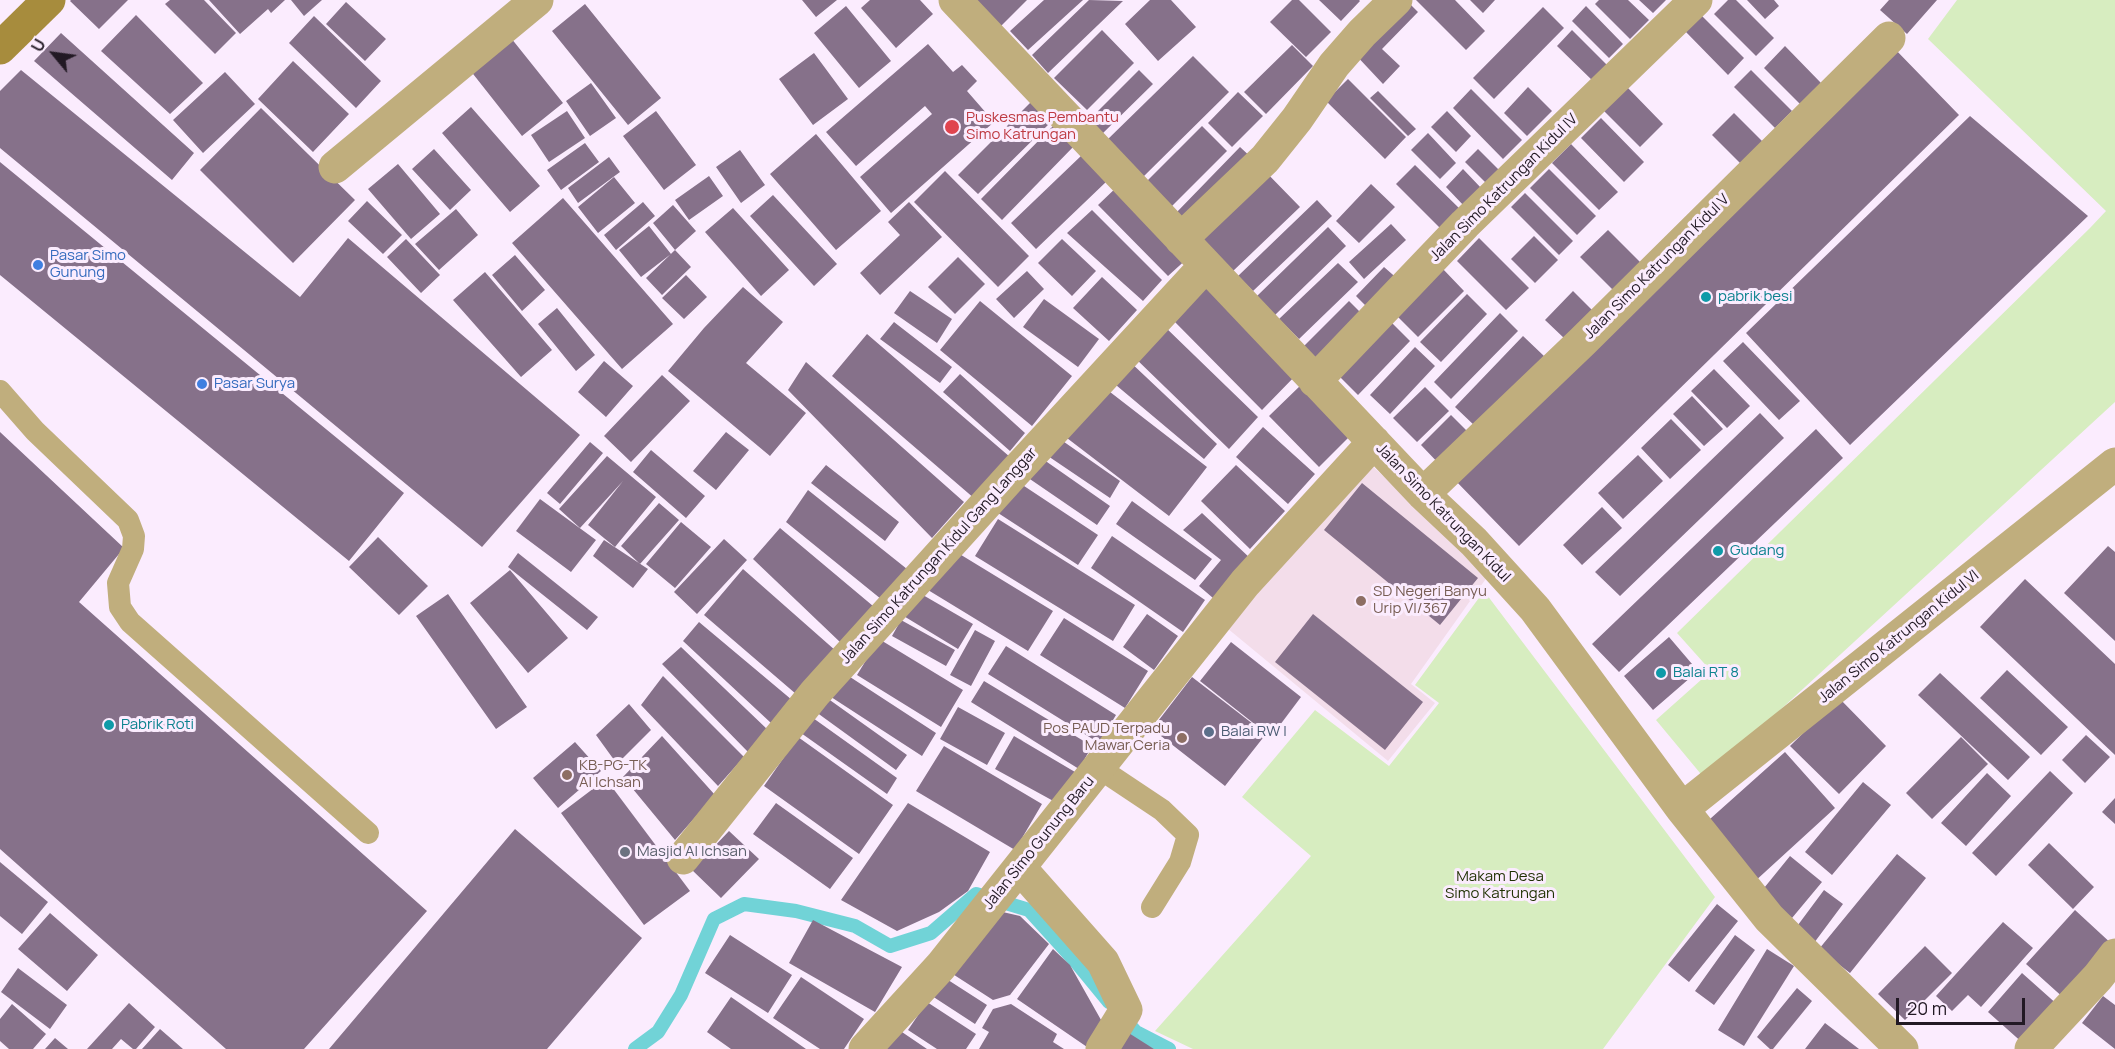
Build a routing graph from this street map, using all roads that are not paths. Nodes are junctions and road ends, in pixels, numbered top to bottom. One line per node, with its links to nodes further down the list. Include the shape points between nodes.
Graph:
1 (49, 0): 7 (main road)
2 (537, 0): 8 (street)
3 (955, 0): 9 (street, Jalan Simo Katrungan Kidul)
4 (1396, 0): 9 (street, via 1334,64 1265,159)
5 (1696, 0): 11 (street, Jalan Simo Katrungan Kidul IV, via 1465,224)
6 (1889, 38): 15 (street, Jalan Simo Katrungan Kidul V)
7 (0, 48)
8 (335, 167)
9 (1181, 239): 10 (street, Jalan Simo Katrungan Kidul)
10 (1206, 265): 11 (street, Jalan Simo Katrungan Kidul); 19 (street, Jalan Simo Katrungan Kidul Gang Langgar, via 815,693)
11 (1315, 381): 13 (street, Jalan Simo Katrungan Kidul)
12 (0, 391): 18 (lane, via 128,520 134,536 133,549 118,583 120,607 130,622)
13 (1374, 442): 15 (street, Jalan Simo Katrungan Kidul); 16 (street, Jalan Simo Gunung Baru, via 1245,584)
14 (2115, 465): 17 (street, Jalan Simo Katrungan Kidul VI)
15 (1423, 494): 17 (street, Jalan Simo Katrungan Kidul, via 1474,542 1535,609)
16 (1099, 768): 20 (street, Jalan Simo Gunung Baru); 21 (lane, via 1162,810 1188,835 1180,862)
17 (1682, 809): 25 (street, Jalan Simo Katrungan Kidul, via 1769,918)
18 (368, 833)
19 (683, 858)
20 (1003, 889): 23 (street, via 1103,962); 24 (street, Jalan Simo Gunung Baru, via 941,966)
21 (1152, 907)
22 (2115, 955): 26 (street)
23 (1115, 1028)
24 (865, 1049)
25 (1902, 1049)
26 (2031, 1049)

